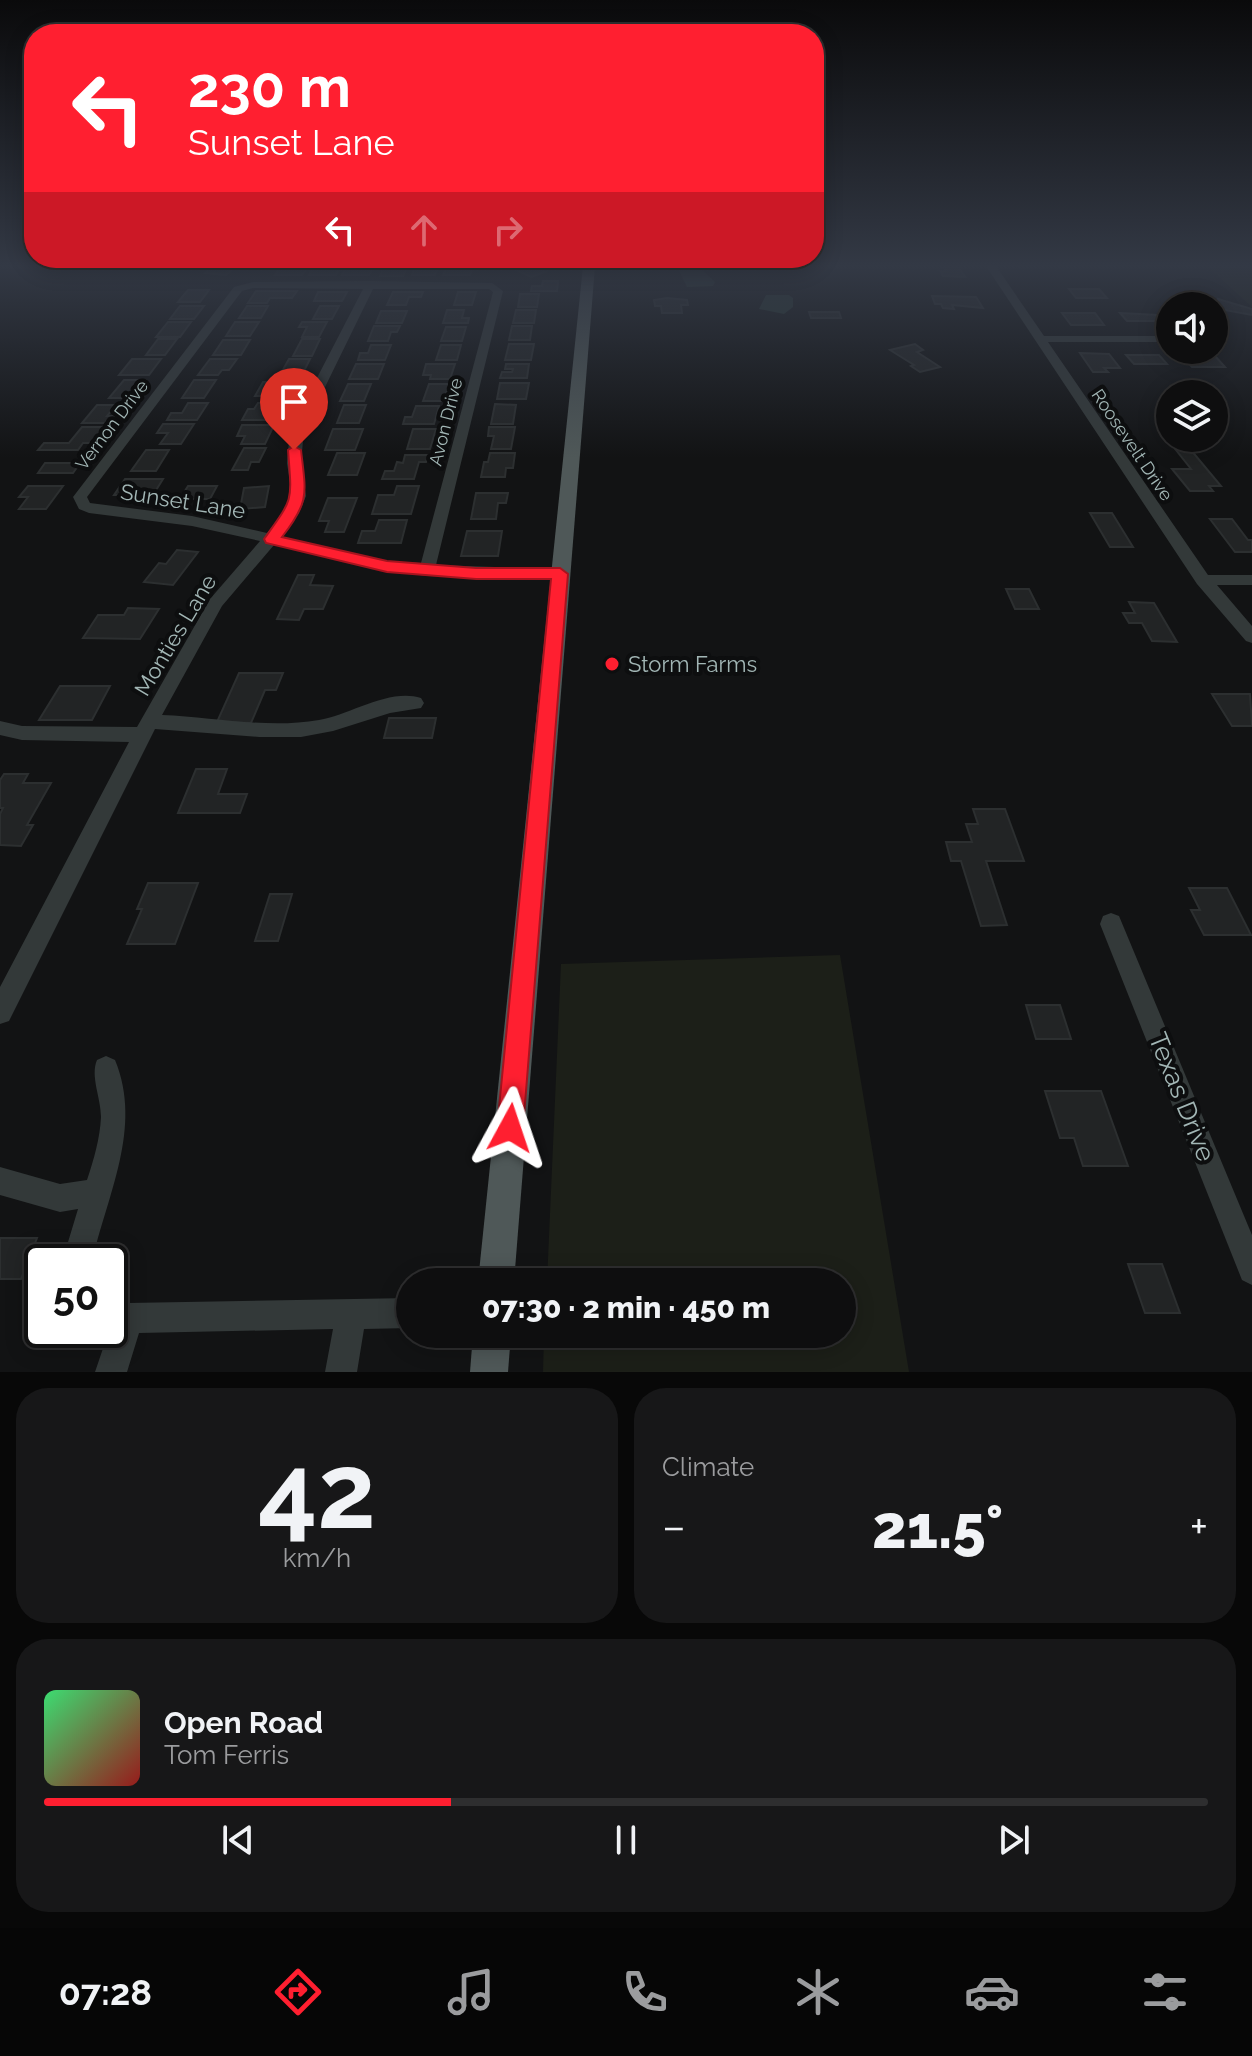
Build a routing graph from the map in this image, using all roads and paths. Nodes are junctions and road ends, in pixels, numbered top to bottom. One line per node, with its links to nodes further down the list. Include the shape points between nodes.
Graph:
1 (206, 330): 8 (street, Vernon Drive, via 80,497)
2 (347, 330): 9 (street, Monties Lane, via 297,430 299,496)
3 (488, 330): 10 (street, Avon Drive)
4 (583, 330): 11 (main road)
5 (1033, 330): 6 (street, Roosevelt Drive)
6 (1039, 339): 7 (street); 12 (street, Roosevelt Drive)
7 (1156, 339)
8 (84, 506): 9 (street, Sunset Lane)
9 (272, 539): 10 (street, Sunset Lane); 17 (street, Monties Lane, via 216,603)
10 (427, 571): 11 (street, Sunset Lane)
11 (560, 574): 24 (main road)
12 (1203, 580): 13 (street); 14 (street, Roosevelt Drive)
13 (1252, 580)
14 (1252, 637)
15 (415, 703): 17 (street, via 384,705 320,727)
16 (0, 728): 17 (street, via 22,733)
17 (146, 729): 19 (street, Monties Lane)
18 (1111, 924): 25 (street, Texas Drive)
19 (0, 1012)
20 (106, 1069): 22 (street, via 113,1088 113,1128)
21 (0, 1181): 22 (street, via 60,1198)
22 (97, 1192): 23 (street)
23 (81, 1244)
24 (497, 1268)
25 (1252, 1270)
26 (396, 1314): 28 (street)
27 (128, 1315): 28 (street)
28 (351, 1316): 32 (street)
29 (114, 1348): 31 (street)
30 (491, 1348): 33 (main road)
31 (111, 1372)
32 (341, 1372)
33 (489, 1372)

